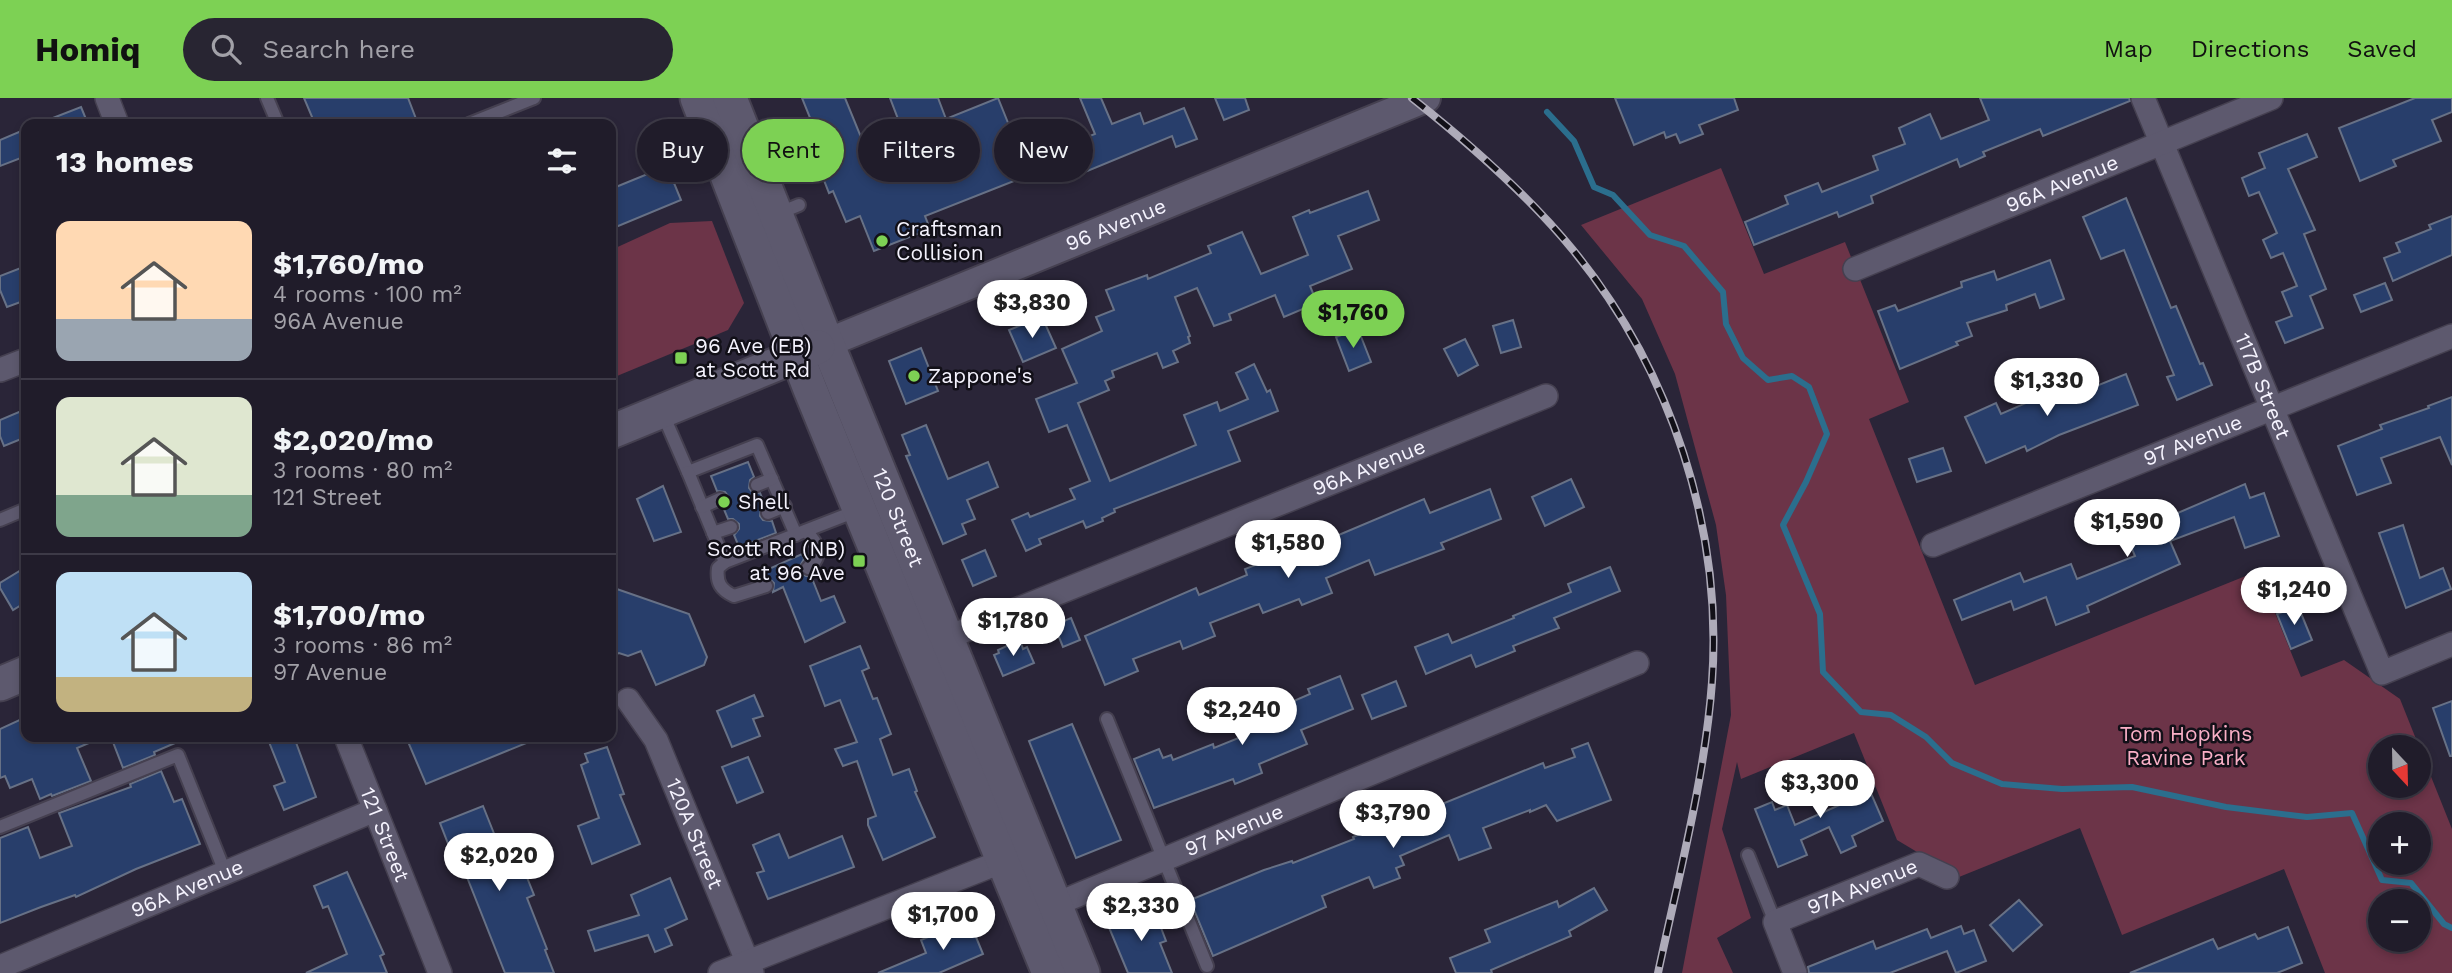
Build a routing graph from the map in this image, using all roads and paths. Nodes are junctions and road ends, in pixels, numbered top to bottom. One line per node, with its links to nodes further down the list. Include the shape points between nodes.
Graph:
1 (107, 98): 9 (street)
2 (267, 98): 10 (lane)
3 (534, 98): 11 (lane)
4 (697, 98): 15 (main road, 120 Street)
5 (730, 98): 15 (main road, 120 Street, via 788,210)
6 (1426, 98): 15 (street, 96 Avenue)
7 (2143, 98): 12 (street, 117B Street)
8 (2271, 98): 12 (street, 96A Avenue)
9 (115, 119)
10 (276, 119)
11 (482, 119)
12 (2161, 143): 13 (street, 96A Avenue); 19 (street, 117B Street)
13 (1855, 269)
14 (2452, 336): 19 (street, 97 Avenue)
15 (812, 349): 20 (main road, 96 Avenue); 28 (main road, 120 Street); 39 (main road, 120 Street)
16 (21, 362): 17 (street)
17 (0, 370)
18 (1546, 396): 39 (street, 96A Avenue)
19 (2274, 409): 35 (street, 97 Avenue); 40 (street, 117B Street, via 2382,673)
20 (662, 412): 21 (main road, 96 Avenue); 22 (lane)
21 (616, 430)
22 (688, 472): 23 (lane, via 757,445); 27 (lane)
23 (772, 479): 24 (lane); 26 (lane)
24 (757, 485)
25 (720, 499): 27 (lane)
26 (785, 506): 30 (lane); 34 (lane)
27 (702, 507): 33 (lane)
28 (859, 510): 34 (lane); 39 (main road, 120 Street)
29 (21, 511): 31 (lane)
30 (768, 513)
31 (0, 520)
32 (731, 527): 33 (lane)
33 (713, 533): 36 (lane)
34 (801, 533): 36 (lane); 37 (lane, via 817,546 816,562)
35 (1933, 545)
36 (725, 562): 38 (lane, via 716,579 723,591 734,596)
37 (808, 568)
38 (766, 586)
39 (933, 644): 51 (main road, 120 Street); 54 (main road, 120 Street)
40 (2452, 644)
41 (1637, 663): 50 (street, 97 Avenue)
42 (21, 675): 43 (main road)
43 (0, 684)
44 (628, 700): 58 (street, 120A Street, via 656,740)
45 (1107, 719): 50 (lane)
46 (348, 742): 47 (street, 121 Street)
47 (375, 810): 52 (street, 96A Avenue); 59 (street, 121 Street)
48 (0, 827): 52 (lane, via 178,755)
49 (1748, 855): 55 (lane)
50 (1163, 860): 54 (street, 97 Avenue); 56 (lane)
51 (1003, 861): 54 (main road, 120 Street); 58 (street)
52 (225, 872): 57 (street, 96A Avenue)
53 (1947, 877): 55 (street, 97A Avenue, via 1919,864)
54 (1040, 910): 61 (main road, 120 Street); 62 (main road, 120 Street)
55 (1775, 922): 63 (street)
56 (1207, 966)
57 (0, 967)
58 (750, 967): 60 (street)
59 (440, 973)
60 (720, 973)
61 (1049, 973)
62 (1083, 973)
63 (1796, 973)

